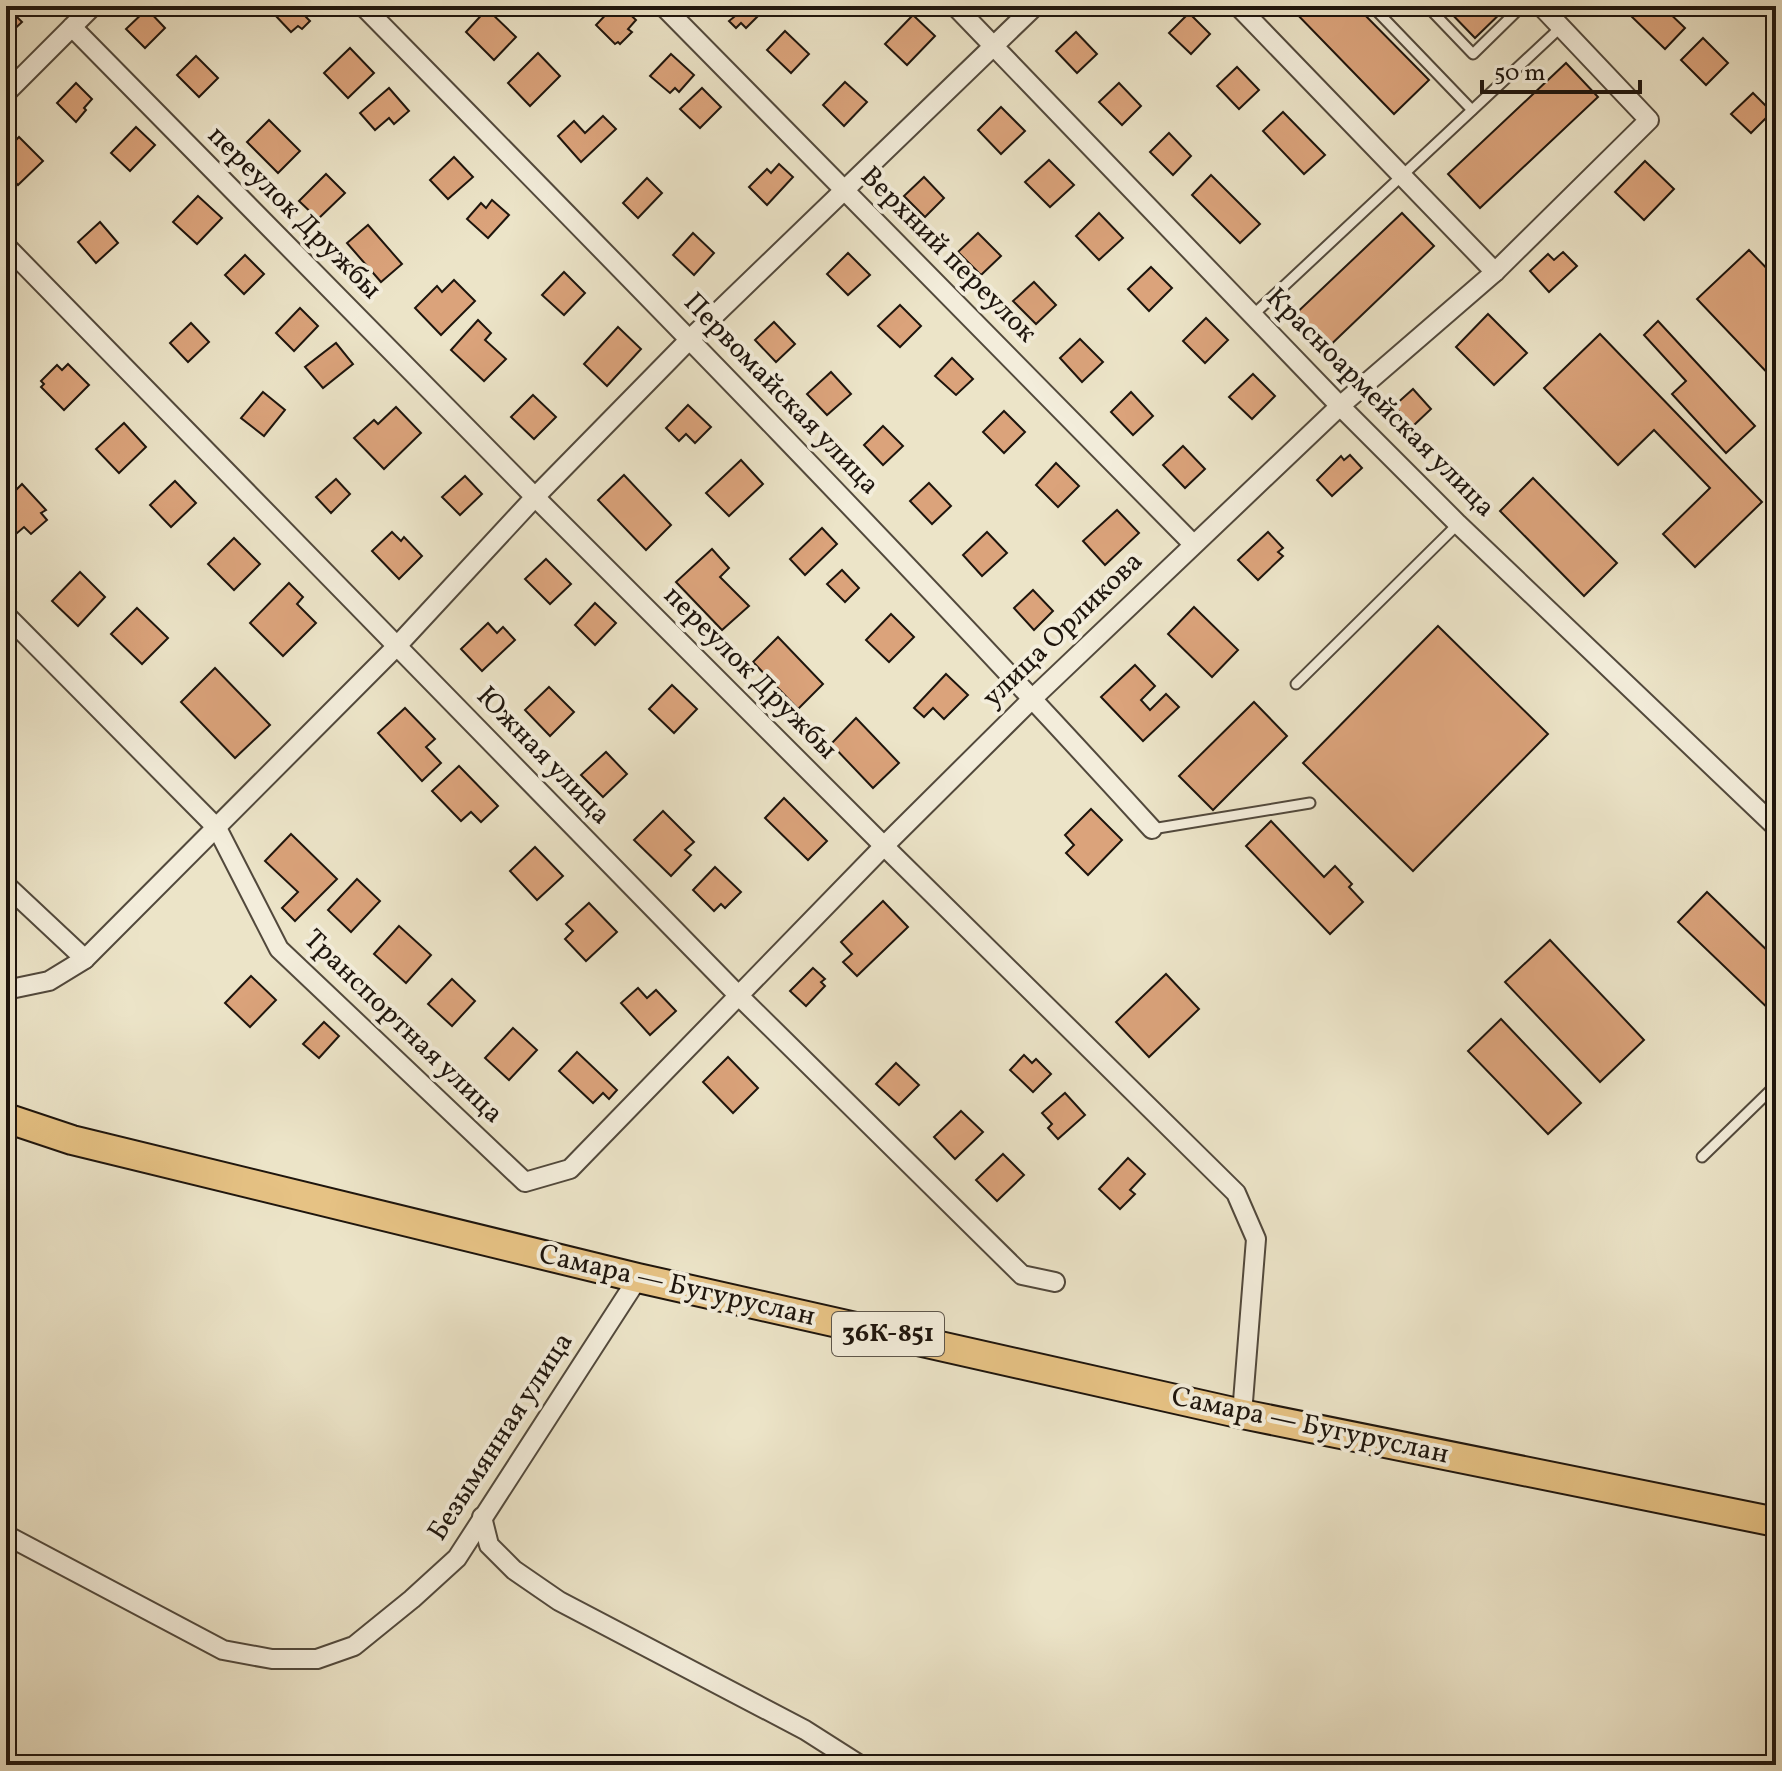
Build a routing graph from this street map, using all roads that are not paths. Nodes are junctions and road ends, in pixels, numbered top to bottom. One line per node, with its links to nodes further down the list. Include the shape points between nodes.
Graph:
1 (93, 6): 11 (street)
2 (363, 6): 21 (street, Первомайская улица)
3 (663, 6): 17 (street, Верхний переулок)
4 (955, 6): 13 (street, Красноармейская улица)
5 (1035, 6): 13 (street)
6 (1238, 6): 16 (street)
7 (1372, 6): 15 (lane)
8 (1427, 6): 9 (lane, via 1473,54)
9 (1522, 6)
10 (1541, 6): 12 (street)
11 (72, 27): 14 (street); 23 (street, переулок Дружбы)
12 (1561, 27): 15 (lane); 19 (street, улица Орликова, via 1649,120)
13 (993, 45): 17 (street); 20 (street, Красноармейская улица)
14 (6, 93)
15 (1472, 110): 16 (lane)
16 (1401, 176): 19 (street); 20 (lane)
17 (844, 191): 21 (street); 25 (street, Верхний переулок)
18 (6, 246): 27 (street, Южная улица)
19 (1495, 272): 22 (street, улица Орликова)
20 (1253, 315): 22 (street, Красноармейская улица)
21 (690, 339): 23 (street); 29 (street, Первомайская улица)
22 (1340, 406): 24 (street, Красноармейская улица); 25 (street, улица Орликова)
23 (535, 497): 27 (street); 34 (street, переулок Дружбы)
24 (1458, 524): 28 (lane); 31 (street, Красноармейская улица)
25 (1193, 544): 29 (street, улица Орликова)
26 (6, 615): 32 (street, Транспортная улица)
27 (397, 646): 32 (street); 38 (street, Южная улица)
28 (1296, 684)
29 (1033, 698): 33 (street, Первомайская улица); 34 (street, улица Орликова)
30 (1310, 803): 33 (lane)
31 (1776, 827)
32 (217, 828): 36 (street); 42 (street, Транспортная улица, via 279,949)
33 (1152, 829)
34 (884, 846): 38 (street, улица Орликова); 45 (street, переулок Дружбы, via 1236,1193 1256,1239)
35 (6, 885): 36 (street)
36 (85, 959): 37 (street, via 49,981)
37 (6, 990)
38 (738, 995): 42 (street, улица Орликова, via 570,1169); 44 (street, Южная улица, via 1022,1275)
39 (1776, 1085): 41 (lane)
40 (6, 1118): 43 (main road, Самара — Бугуруслан / 36К-851, via 72,1140)
41 (1702, 1157)
42 (525, 1182)
43 (638, 1278): 45 (main road, Самара — Бугуруслан / 36К-851); 46 (street, Безымянная улица)
44 (1055, 1282)
45 (1242, 1414): 47 (main road, Самара — Бугуруслан / 36К-851)
46 (482, 1517): 48 (street, Безымянная улица, via 457,1558 412,1599 354,1646 317,1659 272,1659 223,1650); 49 (street, via 489,1545 559,1601 805,1730)
47 (1776, 1522)
48 (6, 1535)
49 (860, 1765)

